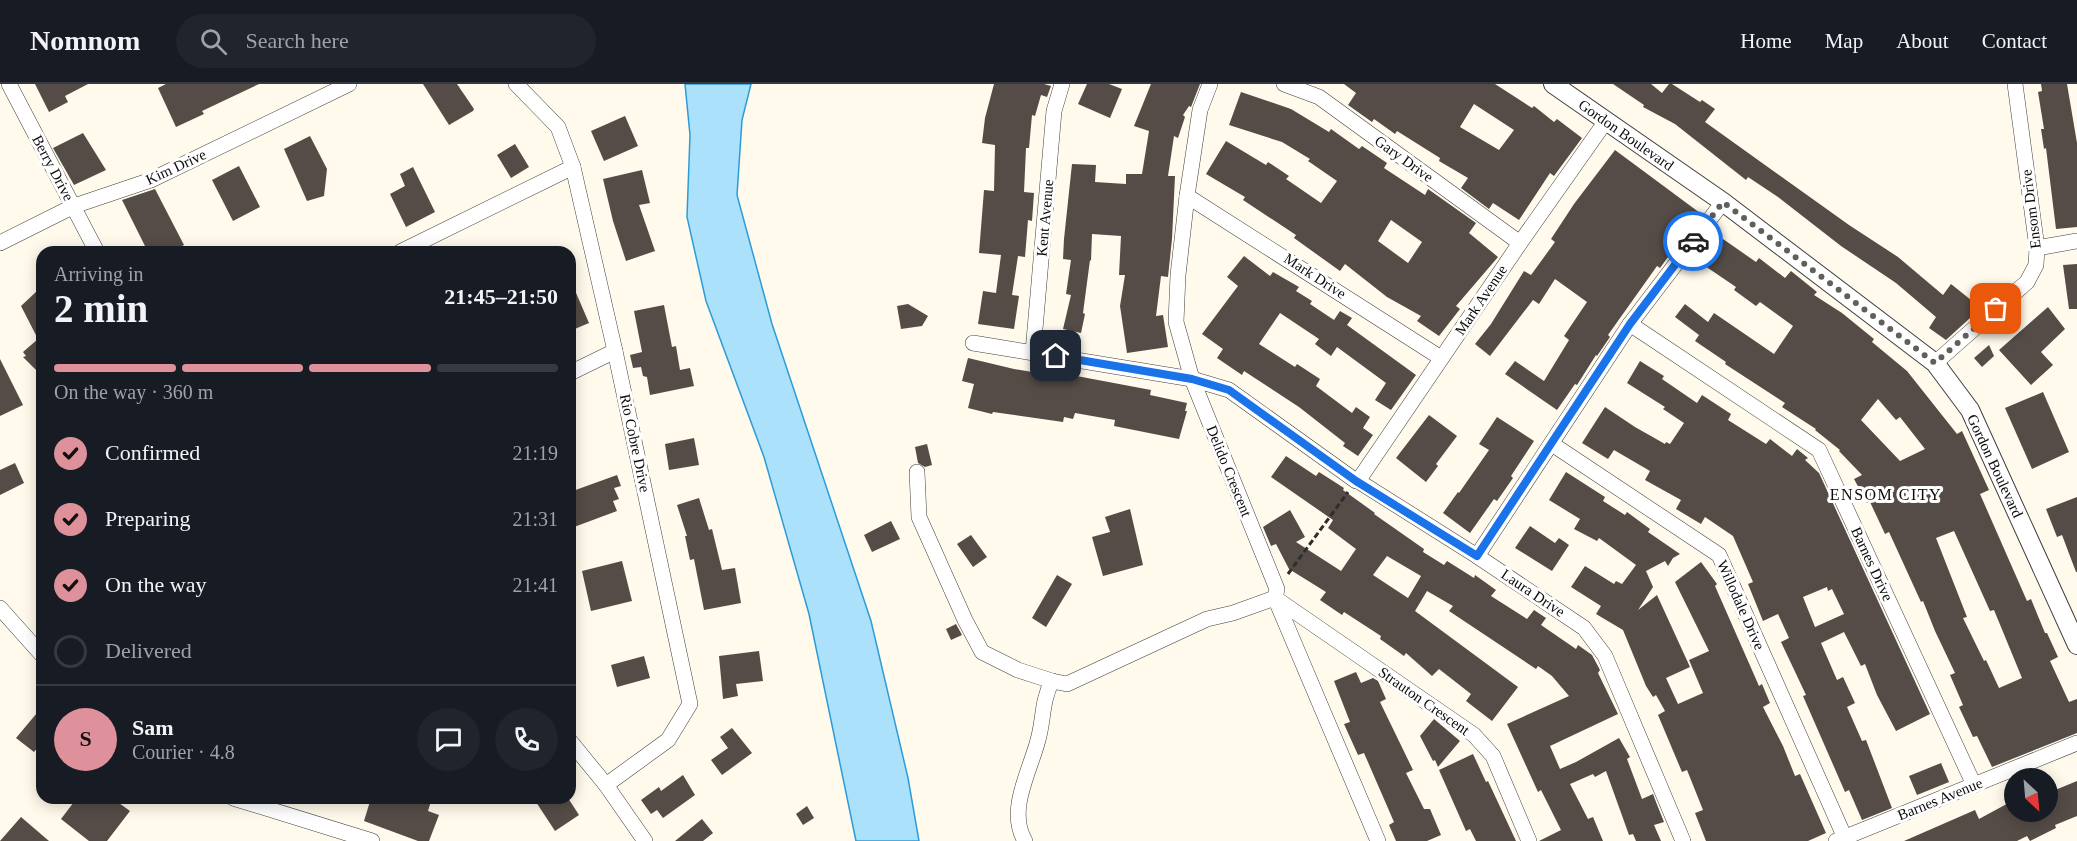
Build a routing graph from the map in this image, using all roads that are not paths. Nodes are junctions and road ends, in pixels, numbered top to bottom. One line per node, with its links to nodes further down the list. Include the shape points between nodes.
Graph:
1 (9, 84): 13 (street, Berry Drive)
2 (349, 84): 13 (street, Kim Drive, via 151,180)
3 (516, 84): 10 (street, Rio Cobre Drive, via 558,127)
4 (1062, 84): 23 (street, Kent Avenue, via 1054,111)
5 (1210, 84): 11 (street, Delido Crescent, via 1200,110)
6 (1284, 84): 16 (street, Gary Drive, via 1319,97)
7 (1553, 84): 9 (street, Gordon Boulevard)
8 (2015, 84): 19 (street, Ensom Drive)
9 (1606, 121): 12 (street, Gordon Boulevard); 16 (street, Mark Avenue)
10 (573, 167): 18 (street); 22 (street, Rio Cobre Drive)
11 (1187, 196): 24 (street, Mark Drive); 27 (street, Delido Crescent, via 1176,322)
12 (1723, 202): 20 (street); 25 (street, Gordon Boulevard)
13 (74, 206): 15 (street, Kim Drive); 17 (street, Berry Drive)
14 (2077, 241): 19 (street)
15 (0, 243)
16 (1520, 243): 24 (street, Mark Avenue)
17 (94, 246)
18 (412, 246)
19 (2037, 248): 25 (street, Ensom Drive, via 2036,265 2027,282)
20 (1630, 324): 28 (street); 41 (street, Barnes Drive, via 1819,450)
21 (973, 343): 23 (street, Laura Drive)
22 (615, 351): 26 (street); 40 (street, Rio Cobre Drive, via 690,704 668,740)
23 (1033, 352): 27 (street, Laura Drive)
24 (1441, 358): 30 (street, Mark Avenue)
25 (1935, 363): 34 (street, Gordon Boulevard, via 1970,410)
26 (576, 370)
27 (1192, 379): 30 (street, Laura Drive, via 1229,390); 32 (street, Delido Crescent)
28 (1552, 444): 31 (street); 43 (street, Willodale Drive, via 1719,555)
29 (917, 472): 37 (street, via 919,517 982,652)
30 (1357, 481): 31 (street, Laura Drive)
31 (1477, 556): 49 (street, Laura Drive, via 1584,628 1605,656)
32 (1276, 594): 37 (street, via 1233,613 1207,618 1067,684); 47 (street, Delido Crescent); 48 (street, Strauton Crescent, via 1474,735 1493,756)
33 (0, 608): 36 (street)
34 (2074, 626): 35 (street, Gordon Boulevard)
35 (2077, 645)
36 (36, 648)
37 (1052, 681): 46 (street, via 1044,696 1039,736 1019,803 1020,832)
38 (2077, 743): 41 (street, Barnes Avenue)
39 (576, 748): 40 (street)
40 (606, 785): 45 (street)
41 (1974, 786): 43 (street, Barnes Avenue)
42 (252, 804): 44 (street)
43 (1840, 839)
44 (372, 841)
45 (645, 841)
46 (1025, 841)
47 (1378, 841)
48 (1529, 841)
49 (1683, 841)

